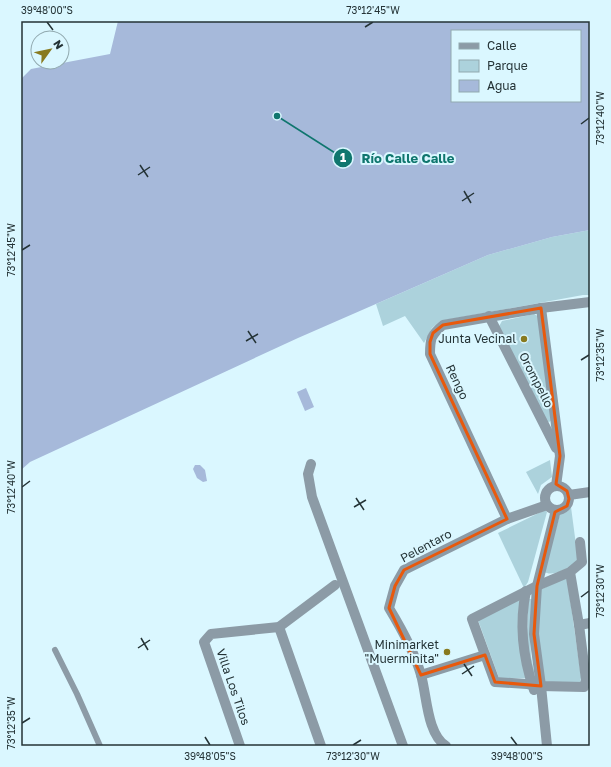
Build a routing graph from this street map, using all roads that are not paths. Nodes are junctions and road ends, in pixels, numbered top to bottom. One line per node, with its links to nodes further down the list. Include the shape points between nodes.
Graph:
1 (590, 302): 2 (street, Rengo)
2 (540, 308): 3 (street, Rengo); 4 (street, Orompello)
3 (489, 316): 4 (street, Orompello); 11 (street, Rengo, via 443,325 433,333 430,354)
4 (560, 456): 6 (street, Orompello)
5 (311, 464): 28 (street, via 308,474 312,497)
6 (556, 486): 8 (street, via 564,488); 9 (street, Orompello, via 547,491)
7 (590, 492): 8 (street)
8 (569, 495): 10 (street, via 567,506)
9 (546, 505): 10 (street); 11 (street, Pelentaro)
10 (556, 510): 15 (street)
11 (507, 519): 22 (street, Pelentaro, via 404,570 395,586 390,608)
12 (580, 542): 13 (street, via 582,562)
13 (570, 572): 15 (street); 18 (street)
14 (335, 585): 19 (street)
15 (537, 586): 16 (street); 23 (street, via 534,634)
16 (526, 592): 21 (street, via 472,619); 23 (street, via 522,632 528,670)
17 (590, 623): 18 (street)
18 (579, 625): 24 (street)
19 (279, 627): 26 (street, Villa Los Tilos, via 211,634 204,642); 27 (street)
20 (55, 650): 25 (lane)
21 (484, 655): 22 (street); 23 (street, via 495,682)
22 (421, 674): 29 (street, Pelentaro, via 434,732)
23 (537, 685): 24 (street); 30 (street)
24 (587, 690)
25 (100, 746)
26 (240, 746)
27 (321, 746)
28 (403, 746)
29 (446, 746)
30 (547, 746)

